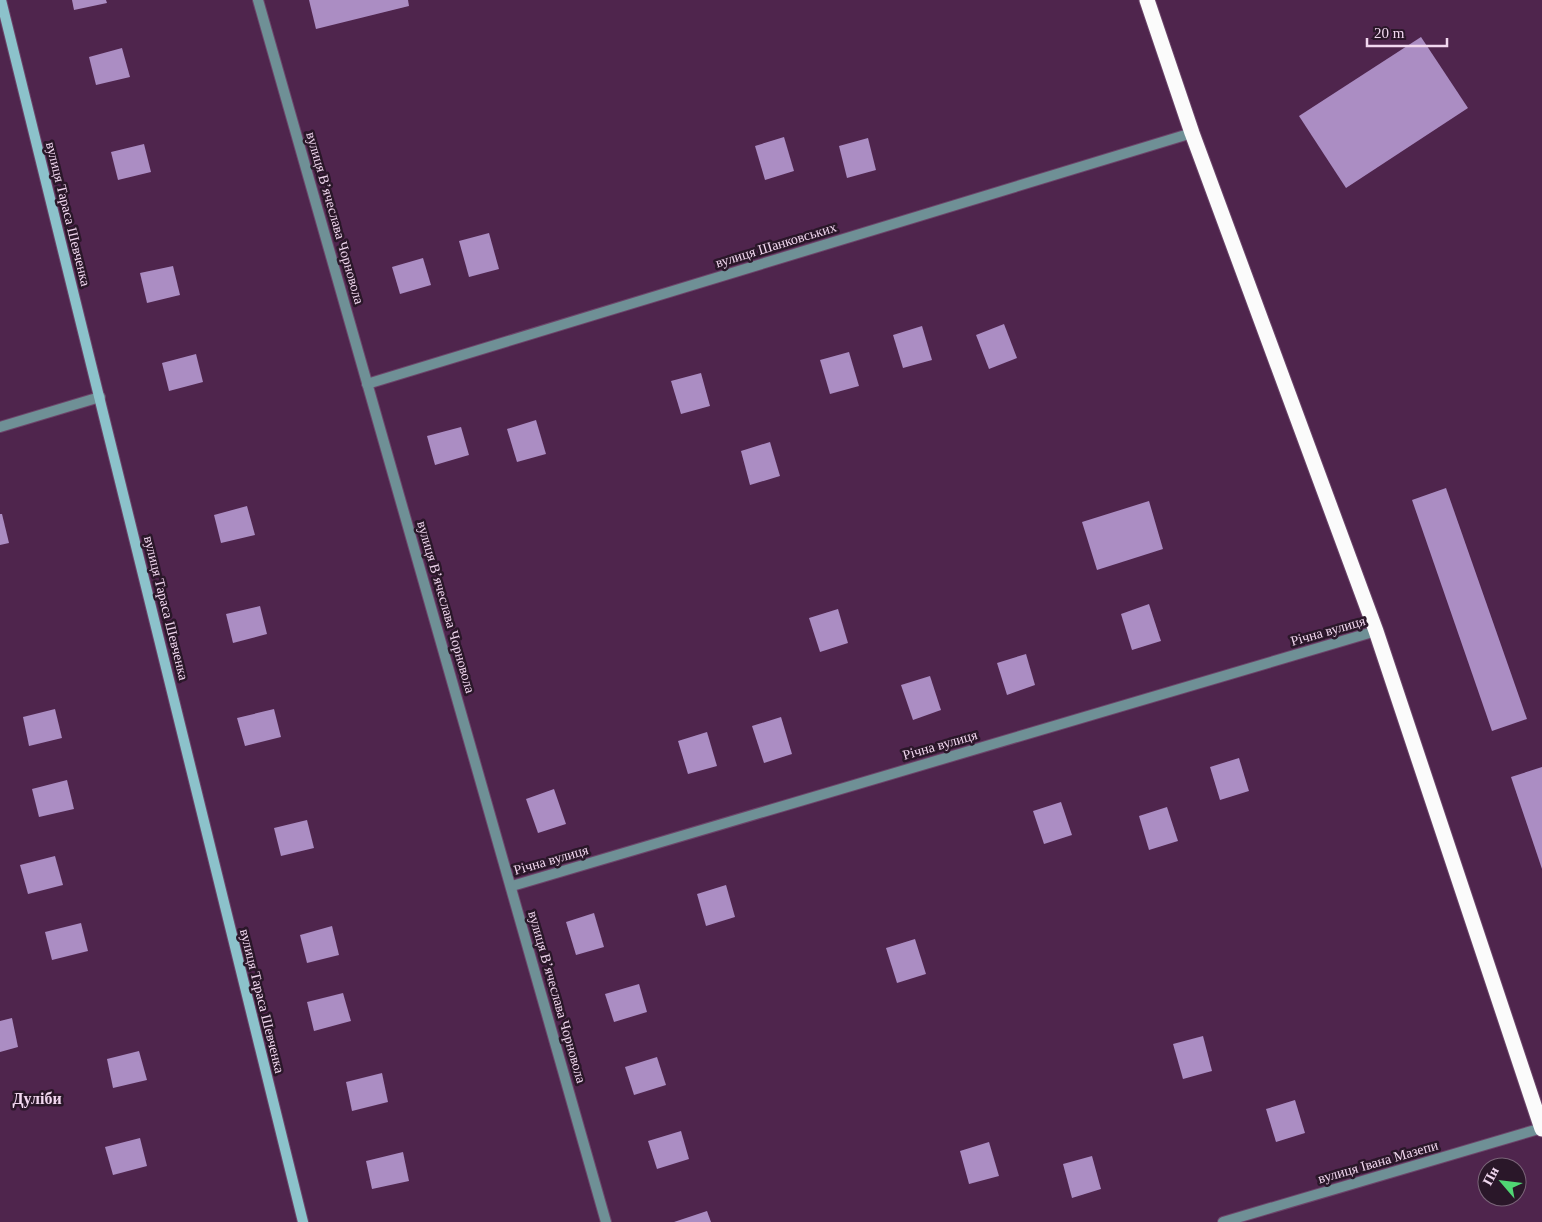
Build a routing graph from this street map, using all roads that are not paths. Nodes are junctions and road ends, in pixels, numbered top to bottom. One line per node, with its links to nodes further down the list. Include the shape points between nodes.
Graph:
1 (1, 0): 6 (street, вулиця Тараса Шевченка)
2 (258, 0): 5 (street, вулиця Вʼячеслава Чорновола)
3 (1147, 0): 4 (highway)
4 (1192, 133): 5 (street, вулиця Шанковських); 8 (highway)
5 (368, 384): 9 (street, вулиця Вʼячеслава Чорновола)
6 (100, 397): 7 (street); 11 (street, вулиця Тараса Шевченка)
7 (0, 427)
8 (1376, 631): 9 (street, Річна вулиця); 10 (highway)
9 (512, 886): 12 (street, вулиця Вʼячеслава Чорновола)
10 (1542, 1128): 13 (street, вулиця Івана Мазепи)
11 (303, 1222)
12 (606, 1222)
13 (1223, 1222)

